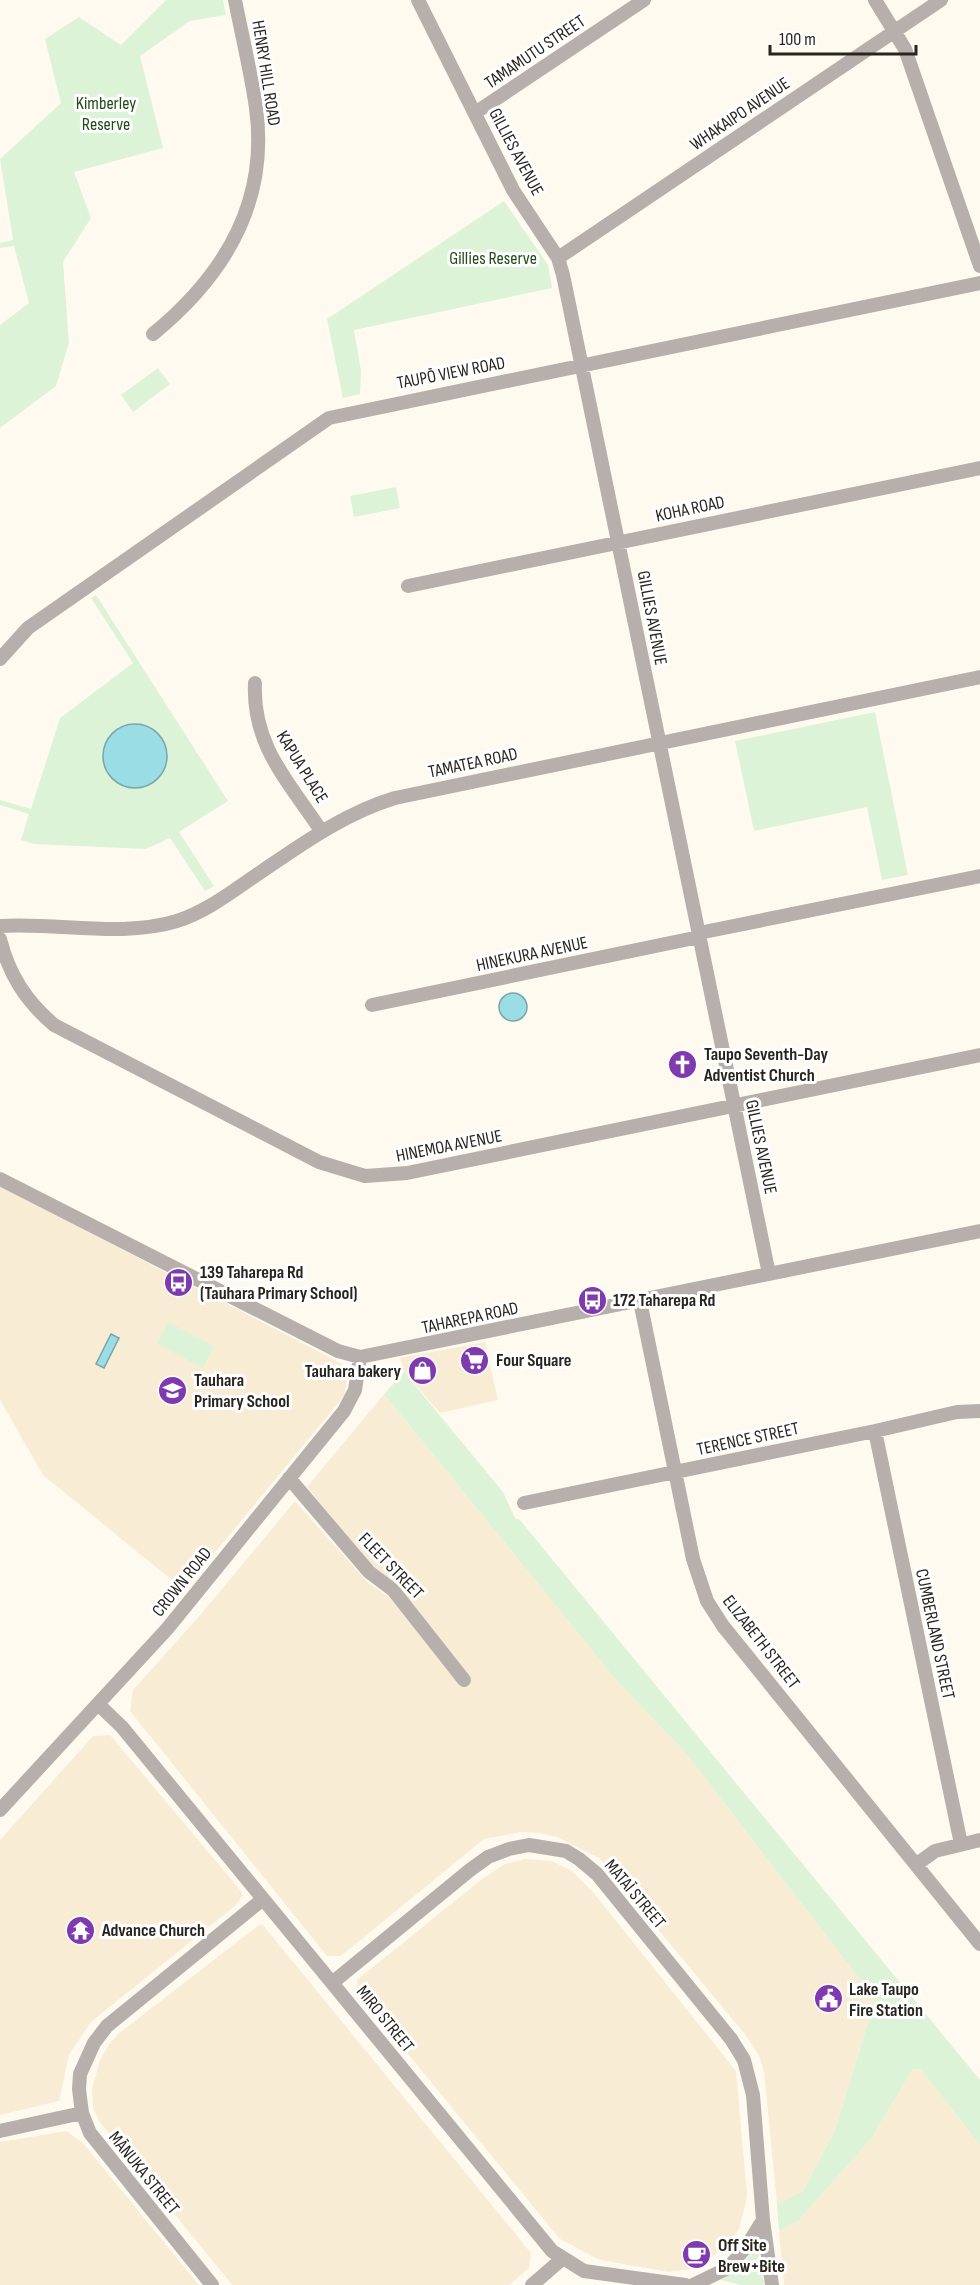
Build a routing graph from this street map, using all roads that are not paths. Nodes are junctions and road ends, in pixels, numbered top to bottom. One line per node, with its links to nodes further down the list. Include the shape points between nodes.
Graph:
1 (235, 0): 11 (street, HENRY HILL ROAD, via 256,108 255,177 241,222 223,260 198,294)
2 (418, 0): 7 (street, GILLIES AVENUE)
3 (644, 0): 7 (street, TAMAMUTU STREET)
4 (875, 0): 6 (street)
5 (941, 0): 6 (street, WHAKAIPO AVENUE)
6 (895, 32): 8 (street, WHAKAIPO AVENUE); 9 (street, via 912,67)
7 (475, 113): 8 (street, GILLIES AVENUE, via 513,190)
8 (558, 258): 12 (street, GILLIES AVENUE)
9 (980, 266)
10 (980, 283): 12 (street, TAUPŌ VIEW ROAD)
11 (153, 334)
12 (582, 364): 14 (street, GILLIES AVENUE); 16 (street, TAUPŌ VIEW ROAD, via 329,418 28,628)
13 (980, 468): 14 (street, KOHA ROAD)
14 (618, 543): 15 (street, KOHA ROAD); 19 (street, GILLIES AVENUE)
15 (408, 586)
16 (0, 658)
17 (980, 677): 19 (street, TAMATEA ROAD)
18 (255, 683): 20 (street, KAPUA PLACE, via 254,707 268,752)
19 (659, 743): 20 (street, TAMATEA ROAD, via 395,798 358,810); 23 (street, GILLIES AVENUE)
20 (322, 832): 22 (street, TAMATEA ROAD, via 214,904 180,920 130,928)
21 (980, 876): 23 (street, HINEKURA AVENUE)
22 (0, 926)
23 (699, 935): 25 (street, HINEKURA AVENUE); 27 (street, GILLIES AVENUE)
24 (0, 939): 27 (street, HINEMOA AVENUE, via 16,983 54,1025 319,1162 353,1174 407,1173)
25 (372, 1005)
26 (980, 1055): 27 (street, HINEMOA AVENUE)
27 (734, 1105): 30 (street, GILLIES AVENUE)
28 (0, 1179): 32 (street, TAHAREPA ROAD, via 338,1352)
29 (980, 1231): 30 (street, TAHAREPA ROAD)
30 (769, 1274): 31 (street, TAHAREPA ROAD)
31 (640, 1301): 32 (street, TAHAREPA ROAD); 35 (street, ELIZABETH STREET)
32 (360, 1357): 36 (street, CROWN ROAD, via 357,1384 350,1401)
33 (980, 1411): 34 (street, TERENCE STREET, via 957,1412)
34 (875, 1431): 35 (street, TERENCE STREET); 42 (street, CUMBERLAND STREET)
35 (676, 1473): 37 (street, TERENCE STREET); 43 (street, ELIZABETH STREET, via 693,1559 711,1608)
36 (289, 1478): 38 (street, FLEET STREET, via 369,1572 393,1590); 39 (street, CROWN ROAD, via 167,1629)
37 (524, 1503)
38 (464, 1680)
39 (98, 1704): 40 (street, CROWN ROAD); 44 (street, MIRO STREET, via 122,1727)
40 (0, 1810)
41 (980, 1840): 42 (street)
42 (961, 1844): 43 (street, via 935,1851)
43 (917, 1864): 45 (street, ELIZABETH STREET)
44 (263, 1899): 46 (street, MIRO STREET); 47 (street, MĀNUKA STREET, via 107,2026 86,2057 80,2074)
45 (980, 1944)
46 (332, 1983): 49 (street, MATAĪ STREET, via 489,1857 529,1845 566,1851 597,1874 744,2060 753,2096); 50 (street, MIRO STREET, via 540,2239)
47 (82, 2113): 48 (street); 51 (street, MĀNUKA STREET, via 100,2149)
48 (0, 2131)
49 (764, 2220): 54 (street, via 728,2268); 55 (street, MATAĪ STREET)
50 (562, 2259): 52 (street); 53 (street, MIRO STREET, via 598,2274)
51 (212, 2285)
52 (532, 2285)
53 (685, 2285)
54 (693, 2285)
55 (772, 2285)

